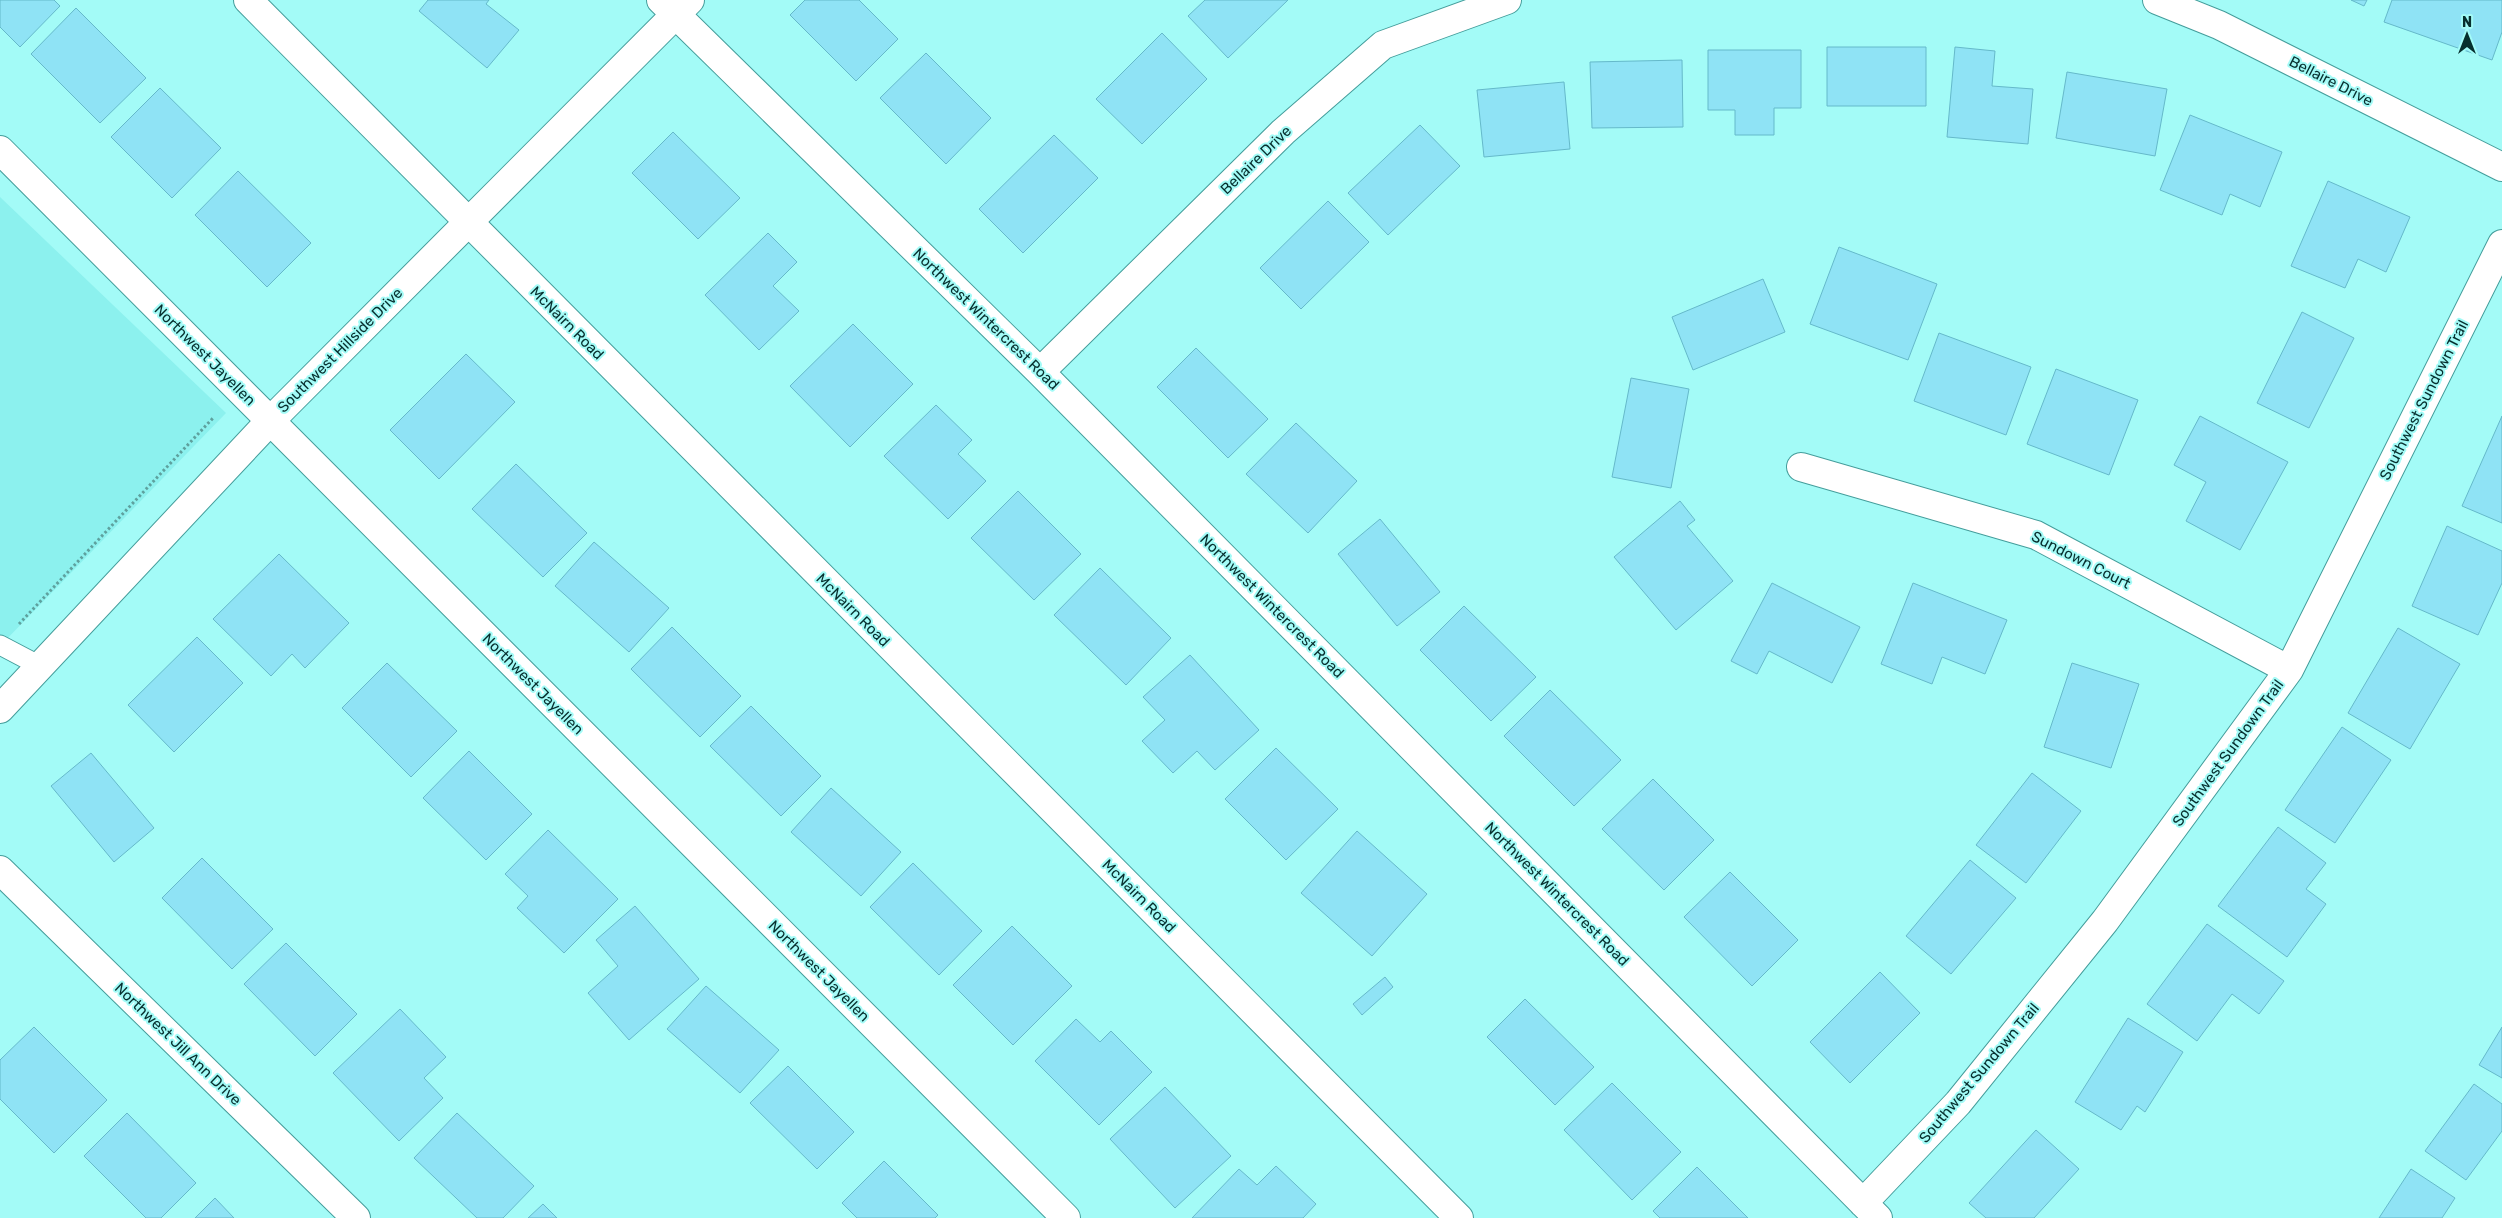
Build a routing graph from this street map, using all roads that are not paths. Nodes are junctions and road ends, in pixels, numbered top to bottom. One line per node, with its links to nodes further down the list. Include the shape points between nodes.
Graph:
1 (248, 0): 7 (street, McNairn Road)
2 (1507, 0): 9 (street, Bellaire Drive, via 1384,45 1283,132)
3 (2156, 0): 6 (street, Bellaire Drive, via 2219,24)
4 (675, 5): 7 (street, Southwest Hillside Drive); 9 (street, Northwest Wintercrest Road)
5 (0, 150): 10 (street, Northwest Jayellen)
6 (2502, 167)
7 (468, 222): 10 (street, Southwest Hillside Drive); 20 (street, McNairn Road)
8 (2502, 244): 14 (street, Southwest Sundown Trail)
9 (1040, 372): 17 (street, Northwest Wintercrest Road)
10 (271, 420): 13 (street, Southwest Hillside Drive); 19 (street, Northwest Jayellen)
11 (1801, 467): 14 (street, Sundown Court, via 2036,535)
12 (0, 645): 13 (lane)
13 (40, 666): 15 (street, Southwest Hillside Drive)
14 (2289, 670): 17 (street, Southwest Sundown Trail, via 2105,921)
15 (0, 709)
16 (0, 870): 18 (street, Northwest Jill Ann Drive)
17 (1871, 1210)
18 (356, 1218)
19 (1066, 1218)
20 (1459, 1218)

